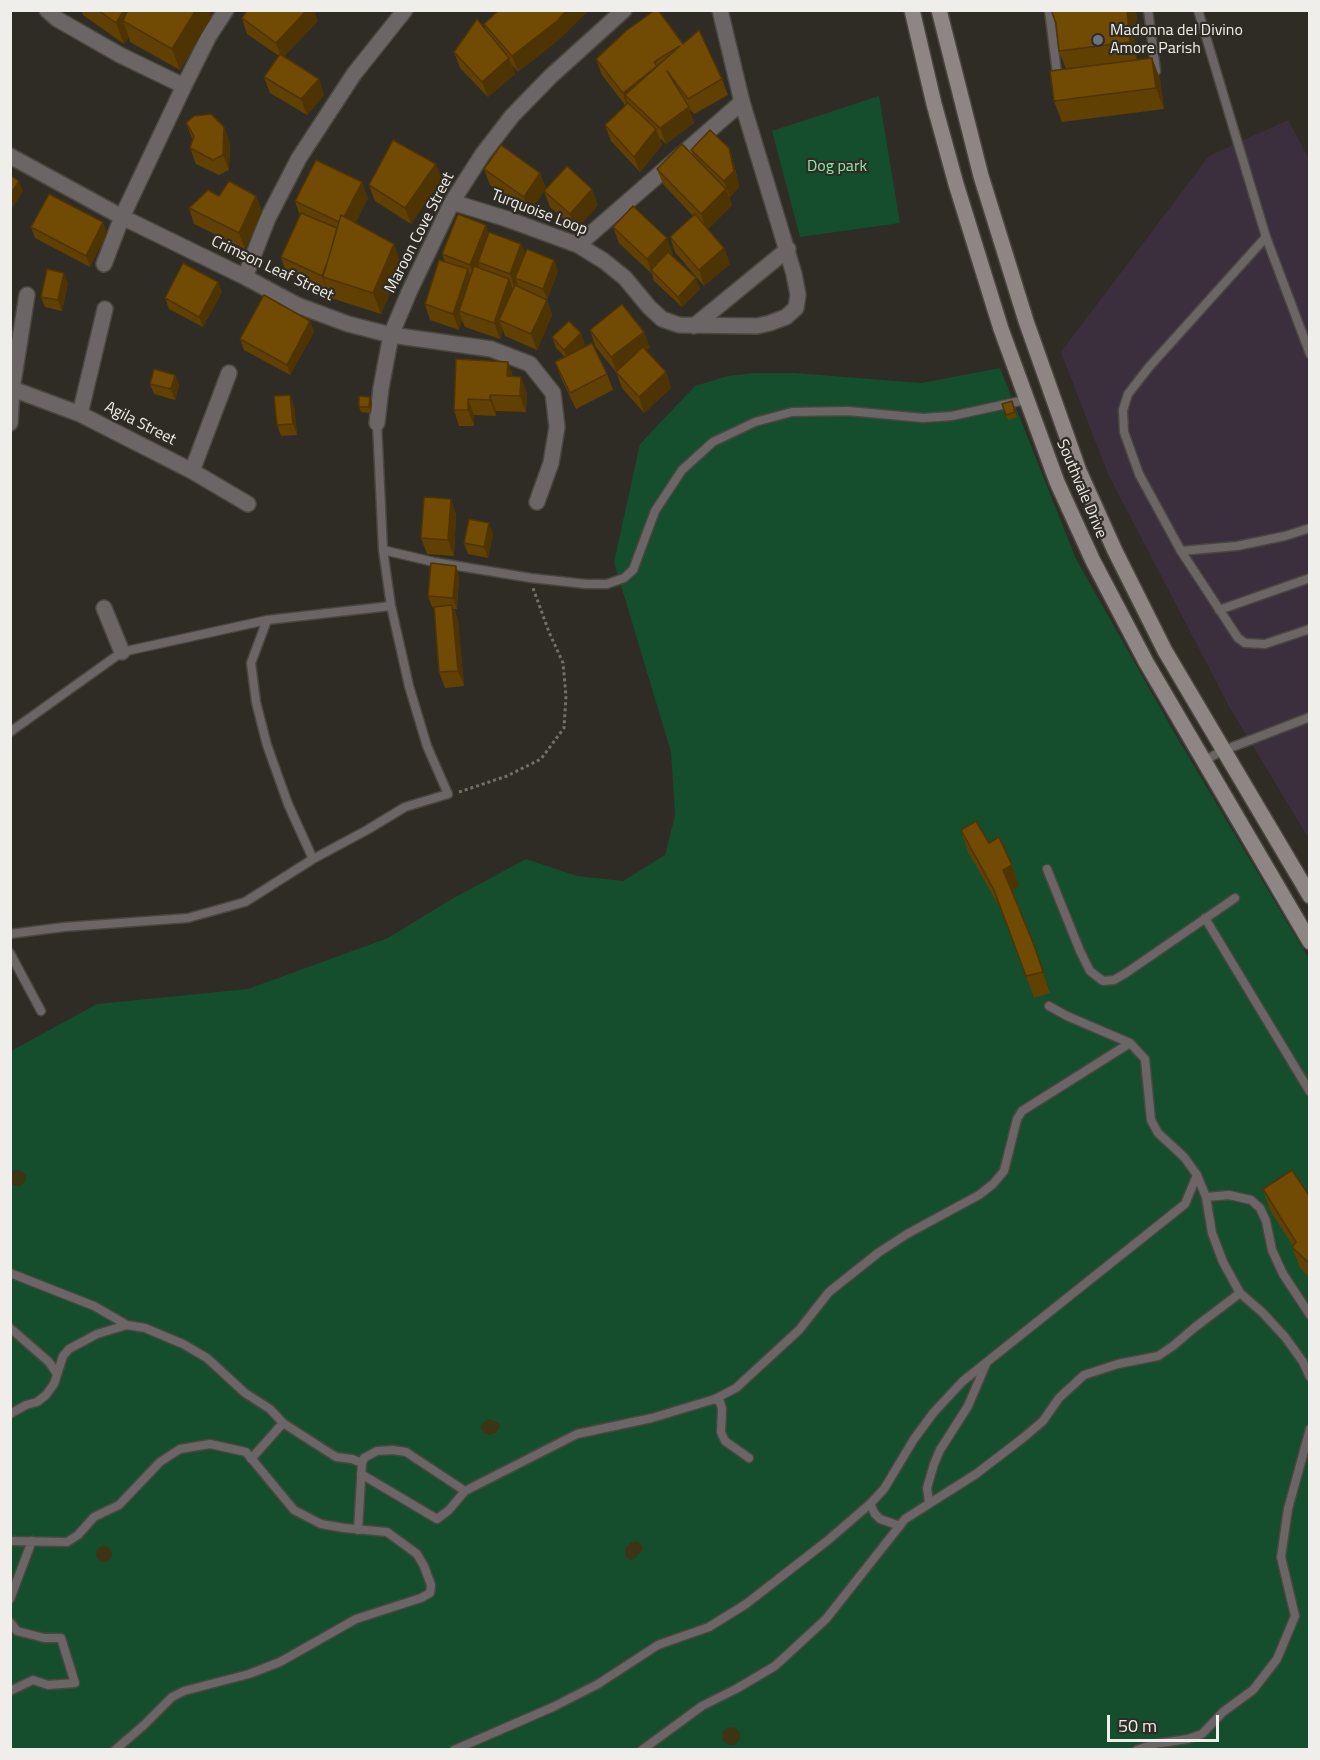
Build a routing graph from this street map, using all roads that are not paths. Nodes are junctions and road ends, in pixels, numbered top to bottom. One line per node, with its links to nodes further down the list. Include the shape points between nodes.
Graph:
1 (47, 10): 13 (street, via 120,55)
2 (226, 10): 13 (street)
3 (405, 10): 22 (street, via 354,74 299,158 268,218)
4 (624, 10): 16 (street, Maroon Cove Street, via 512,116)
5 (720, 10): 14 (street, Turquoise Loop)
6 (912, 10): 30 (street, Southvale Drive, via 956,184)
7 (939, 10): 49 (street, Southvale Drive, via 991,209 1079,471 1165,651)
8 (1049, 10): 12 (lane, via 1058,84)
9 (1148, 10): 11 (lane, via 1156,71)
10 (1198, 10): 18 (lane)
11 (1134, 74)
12 (1069, 82)
13 (184, 86): 17 (street)
14 (742, 102): 19 (street); 20 (street, Turquoise Loop)
15 (10, 156): 17 (street, Crimson Leaf Street)
16 (452, 202): 19 (street, Turquoise Loop); 26 (street, Maroon Cove Street)
17 (122, 217): 21 (street); 22 (street, Crimson Leaf Street)
18 (1266, 237): 27 (lane); 39 (lane, via 1149,367 1128,394 1123,410 1124,432 1139,474)
19 (578, 245): 25 (street, Turquoise Loop, via 625,278 662,319)
20 (788, 249): 25 (street); 25 (street, Turquoise Loop, via 798,295 796,308 786,317 757,326)
21 (104, 264)
22 (245, 277): 26 (street, Crimson Leaf Street, via 348,324)
23 (27, 295): 29 (street)
24 (105, 309): 31 (street)
25 (694, 326)
26 (391, 334): 33 (street, Maroon Cove Street); 35 (street, Crimson Leaf Street, via 491,350 530,364 553,393 557,427 551,463)
27 (1309, 352)
28 (229, 373): 34 (street)
29 (11, 388): 31 (street, Agila Street); 32 (street)
30 (1026, 400): 38 (lane, via 952,416 792,412 755,422 713,442 682,470 656,511 633,570 608,584 531,578); 50 (street, Southvale Drive, via 1093,561)
31 (80, 414): 34 (street, Agila Street)
32 (10, 423)
33 (377, 423): 38 (lane)
34 (192, 471): 36 (street, Agila Street)
35 (537, 502)
36 (248, 504)
37 (1310, 528): 39 (lane, via 1237,546)
38 (383, 550): 41 (lane)
39 (1181, 551): 43 (lane)
40 (1310, 578): 43 (lane)
41 (391, 606): 44 (lane); 51 (lane, via 409,686 448,794 405,807)
42 (104, 608): 46 (street)
43 (1219, 610): 45 (lane, via 1238,638 1253,645)
44 (267, 620): 46 (lane); 51 (lane, via 251,663 256,702 285,795)
45 (1310, 629)
46 (122, 652): 48 (lane)
47 (1310, 717): 49 (lane)
48 (10, 732)
49 (1222, 751): 50 (lane); 53 (street, Southvale Drive)
50 (1203, 761): 57 (street, Southvale Drive)
51 (313, 859): 56 (lane, via 245,902 188,918)
52 (1047, 869): 55 (lane, via 1090,971 1103,981 1126,974)
53 (1310, 896)
54 (1235, 898): 55 (lane)
55 (1205, 918): 62 (lane)
56 (10, 934)
57 (1310, 942)
58 (10, 952): 60 (lane)
59 (1049, 1006): 61 (lane)
60 (41, 1011)
61 (1130, 1043): 63 (lane, via 1148,1068 1149,1110 1158,1133); 74 (lane, via 1022,1111 1004,1171 993,1184 878,1253 829,1292 799,1330 736,1388)
62 (1310, 1092)
63 (1197, 1176): 64 (lane); 71 (lane, via 1185,1204)
64 (1206, 1197): 66 (lane, via 1212,1233); 67 (lane, via 1251,1200 1260,1208 1283,1274)
65 (10, 1274): 68 (lane, via 94,1306)
66 (1240, 1293): 70 (lane); 83 (lane, via 1158,1356 1084,1375 1023,1438 976,1474)
67 (1310, 1315)
68 (127, 1325): 72 (lane, via 69,1348); 76 (lane, via 145,1328 207,1358)
69 (10, 1328): 72 (lane, via 50,1362)
70 (1306, 1360): 73 (lane)
71 (986, 1364): 83 (lane, via 968,1406 934,1464 927,1488); 84 (lane, via 963,1381 934,1412)
72 (57, 1374): 75 (lane, via 54,1384 37,1402)
73 (1310, 1377)
74 (715, 1399): 78 (lane, via 723,1409 721,1432 725,1441); 82 (lane, via 577,1434)
75 (10, 1414)
76 (283, 1423): 79 (lane); 80 (lane, via 336,1457)
77 (1310, 1429): 95 (lane, via 1288,1509 1281,1557 1295,1616 1276,1659 1253,1690 1202,1734)
78 (749, 1458)
79 (251, 1459): 86 (lane, via 294,1509 321,1524); 88 (lane, via 246,1452 210,1444 180,1449 160,1462 119,1505 94,1517 67,1542)
80 (362, 1463): 81 (lane); 82 (lane, via 377,1451 406,1452)
81 (361, 1474): 82 (lane, via 437,1519); 86 (lane)
82 (465, 1491)
83 (929, 1502): 85 (lane)
84 (870, 1504): 85 (lane, via 880,1519); 93 (lane, via 755,1597 710,1627 658,1645 553,1707)
85 (900, 1526): 94 (lane, via 826,1619 774,1666 702,1706)
86 (358, 1530): 92 (lane, via 387,1532 417,1554 429,1577 430,1593 356,1619 270,1666 184,1691 172,1697)
87 (10, 1541): 88 (lane)
88 (33, 1541): 89 (lane)
89 (10, 1599)
90 (10, 1622): 91 (lane, via 17,1631 61,1638 75,1683 48,1685 33,1680)
91 (10, 1691)
92 (115, 1749)
93 (454, 1749)
94 (642, 1749)
95 (1137, 1749)

